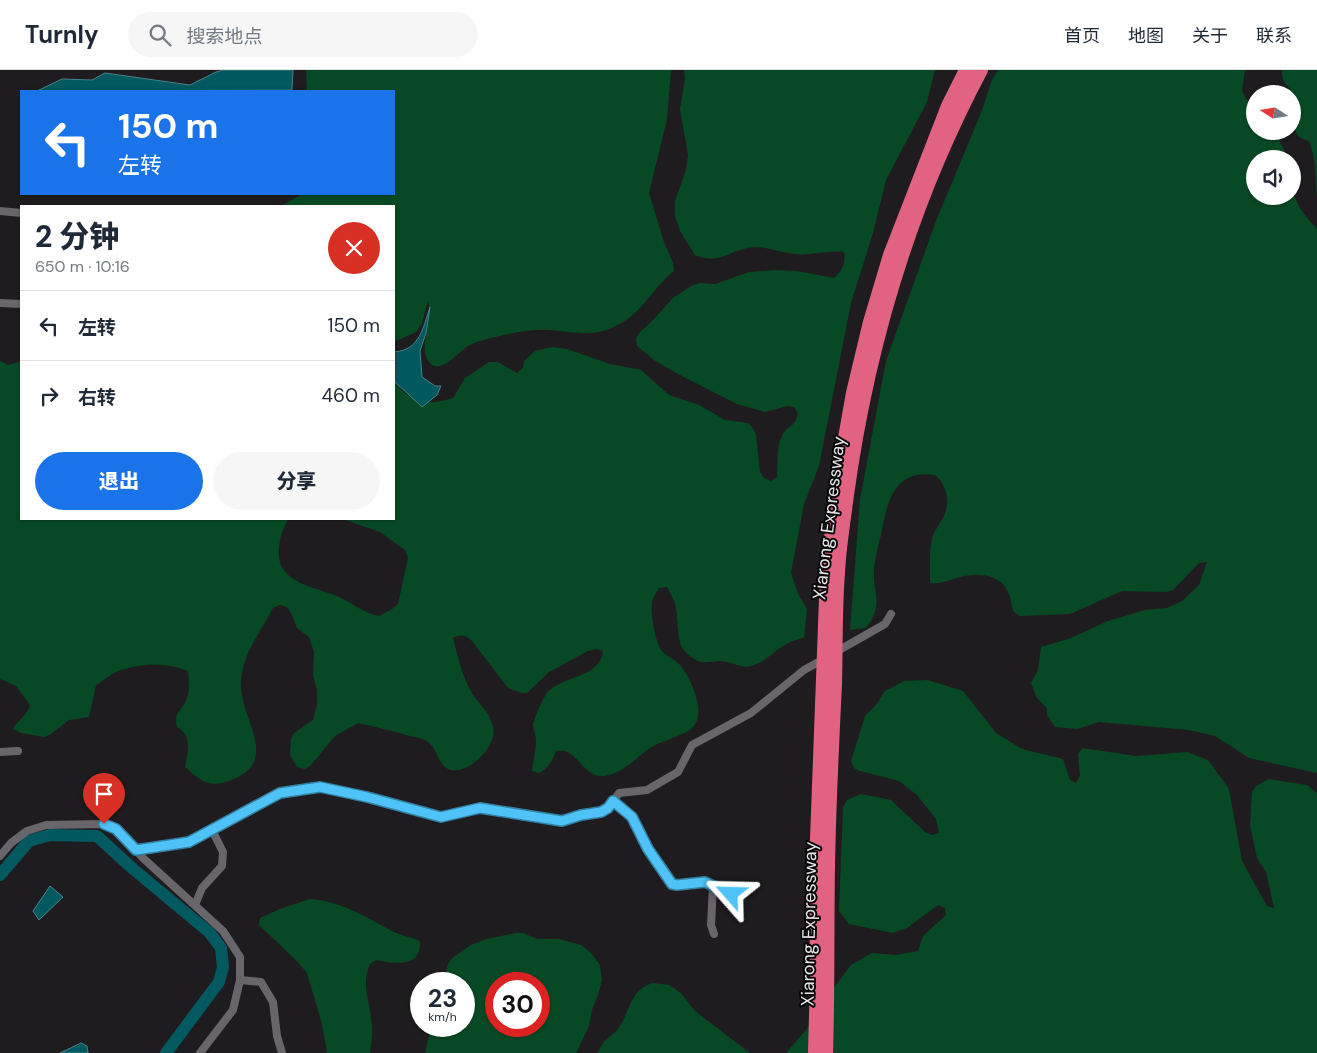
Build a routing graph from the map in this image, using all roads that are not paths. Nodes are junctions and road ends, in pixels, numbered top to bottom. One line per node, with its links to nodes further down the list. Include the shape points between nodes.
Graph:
1 (966, 70): 7 (highway, Xiarong Expressway, via 948,106 890,255 870,322 840,466)
2 (981, 70): 7 (highway, Xiarong Expressway, via 959,111 900,260 864,397)
3 (0, 211): 4 (street)
4 (20, 213)
5 (0, 303): 6 (street)
6 (20, 304)
7 (832, 572): 15 (highway, Xiarong Expressway)
8 (891, 614): 11 (street, via 885,624 804,670 751,713 692,745 678,772 647,790 619,793)
9 (18, 750): 10 (street)
10 (0, 752)
11 (613, 801): 12 (street, via 601,812 562,821 480,808 441,817 320,787 280,793); 16 (street, via 632,817 648,849 672,884 705,882)
12 (212, 830): 13 (street, via 189,842); 18 (street, via 223,852 222,866 202,888)
13 (136, 850): 14 (street, via 116,829 104,824 46,825 27,831); 18 (street)
14 (0, 856)
15 (822, 866): 23 (highway, Xiarong Expressway); 24 (highway, Xiarong Expressway, via 828,974)
16 (713, 886): 17 (street); 19 (street, via 711,925)
17 (731, 894)
18 (195, 905): 20 (street, via 223,931 240,957)
19 (714, 934)
20 (240, 980): 21 (street, via 233,1010); 22 (street, via 261,982 273,1002)
21 (200, 1053)
22 (282, 1053)
23 (814, 1053)
24 (826, 1053)

